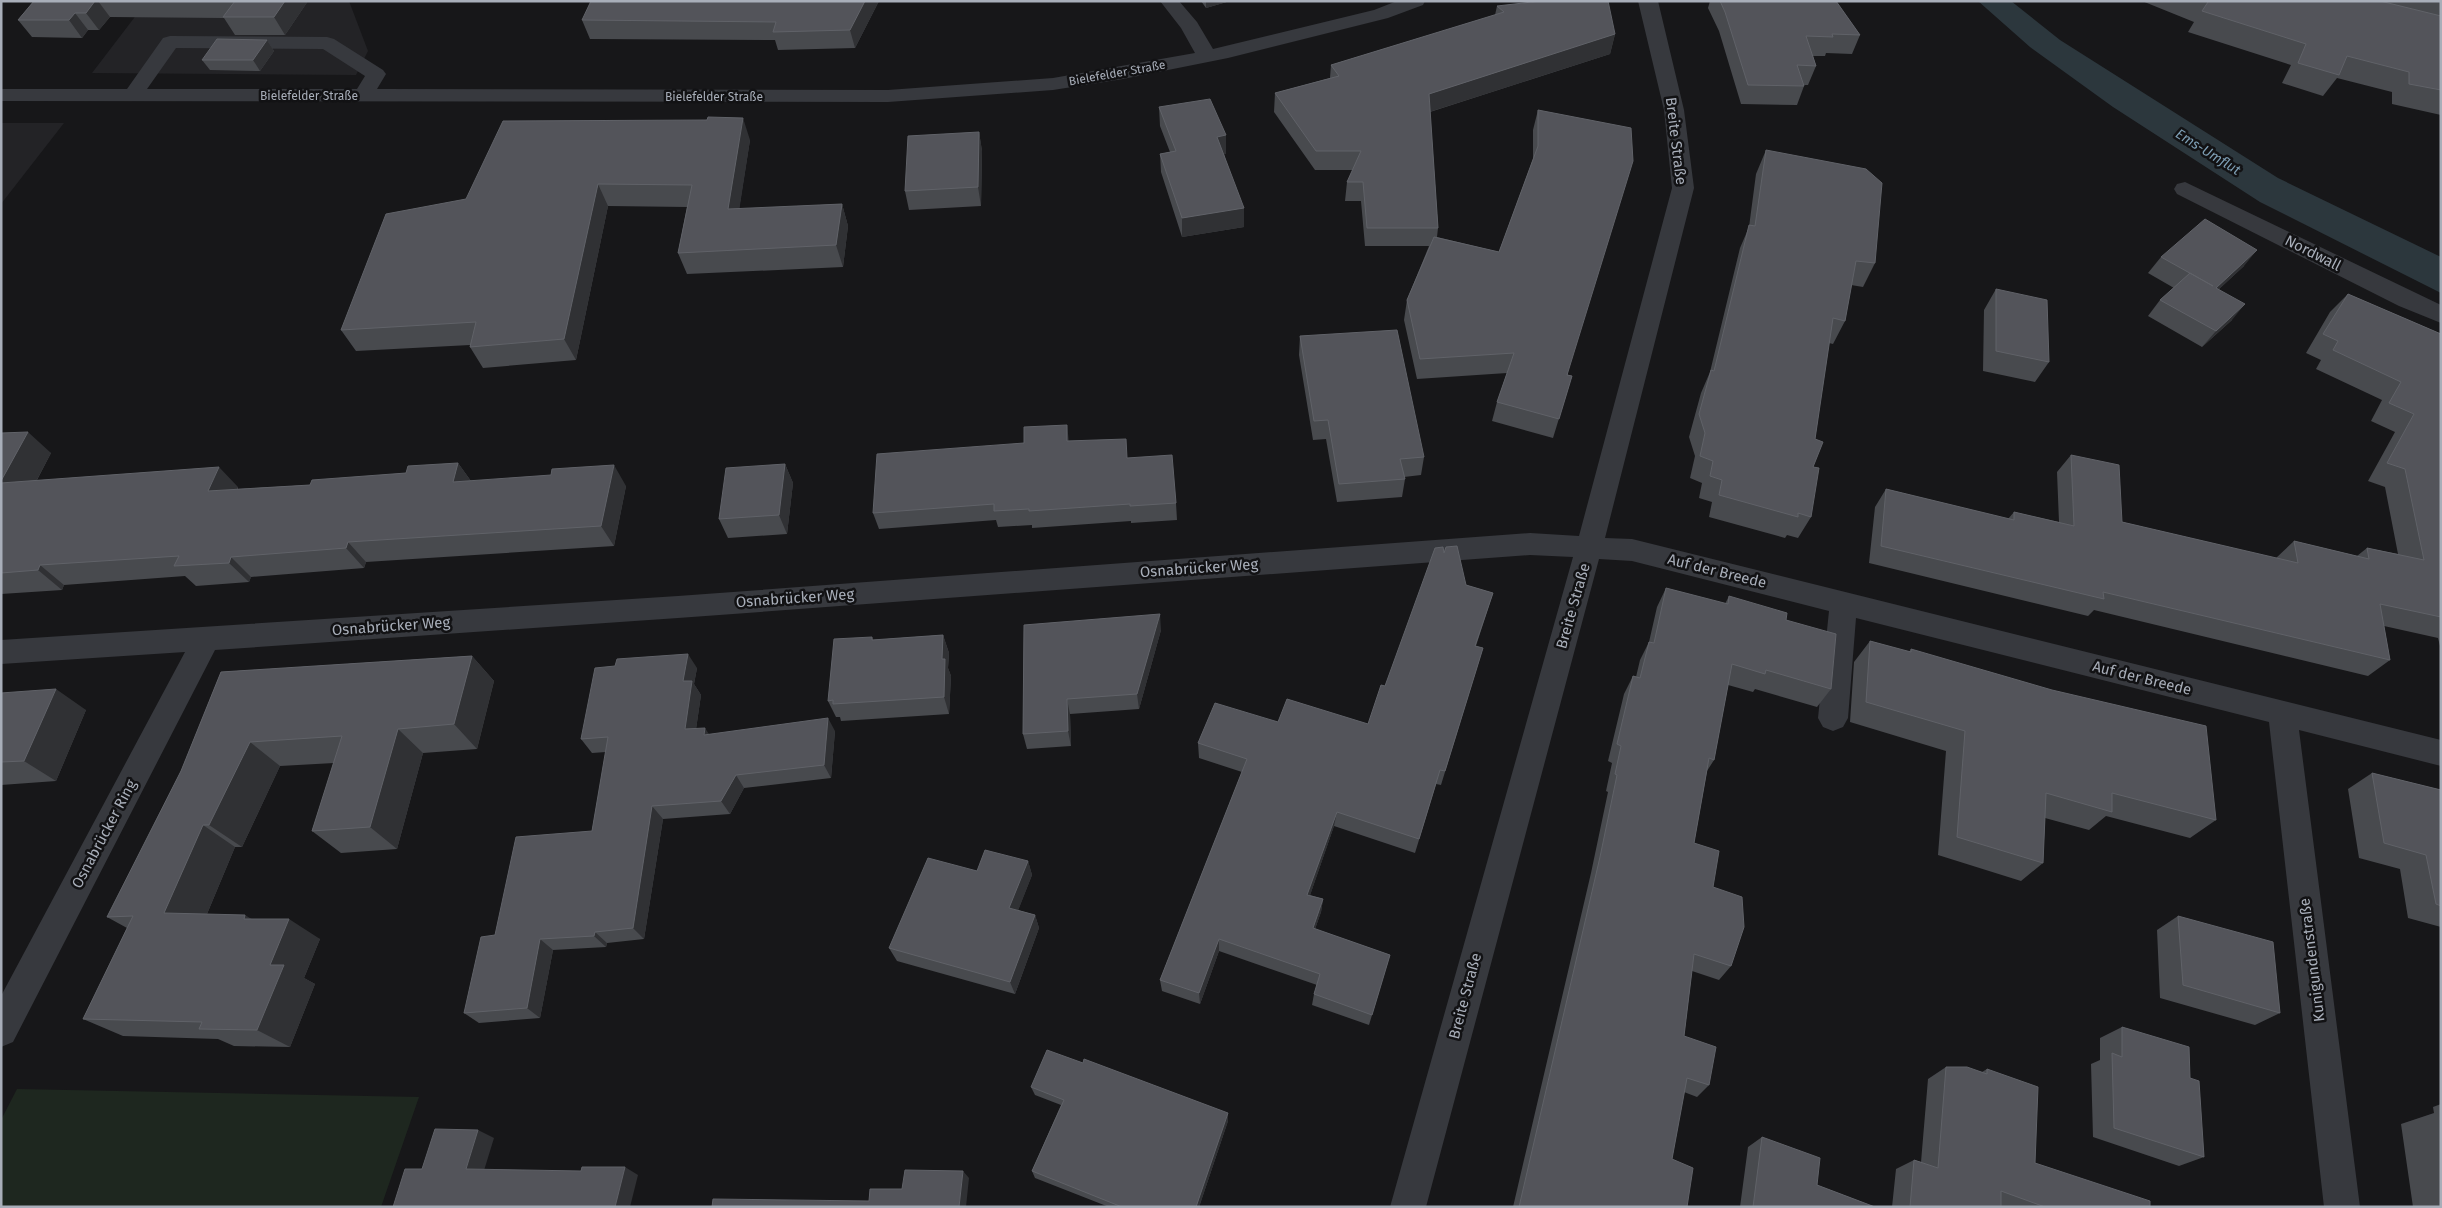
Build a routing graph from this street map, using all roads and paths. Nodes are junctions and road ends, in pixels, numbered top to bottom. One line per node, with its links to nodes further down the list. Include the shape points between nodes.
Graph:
1 (1169, 1): 4 (street, via 1190,26)
2 (1416, 1): 4 (street, Bielefelder Straße, via 1382,14)
3 (1648, 1): 10 (street, Breite Straße, via 1674,110 1683,188)
4 (1207, 57): 7 (street, Bielefelder Straße, via 1053,84 888,96)
5 (1, 95): 6 (street, Bielefelder Straße)
6 (132, 96): 7 (street, Bielefelder Straße); 7 (street, via 170,42 327,43 376,74)
7 (362, 97)
8 (2185, 189): 9 (street, Nordwall)
9 (2441, 315)
10 (1589, 547): 11 (street, Auf der Breede, via 1632,550); 12 (street, Osnabrücker Weg, via 1530,544); 18 (street, Breite Straße)
11 (1843, 602): 14 (street, Auf der Breede); 15 (street)
12 (207, 638): 13 (street, Osnabrücker Weg); 17 (street, Osnabrücker Ring)
13 (1, 652)
14 (2282, 713): 16 (street, Auf der Breede); 19 (street, Kunigundenstraße)
15 (1833, 718)
16 (2441, 753)
17 (1, 1030)
18 (1408, 1207)
19 (2342, 1207)

